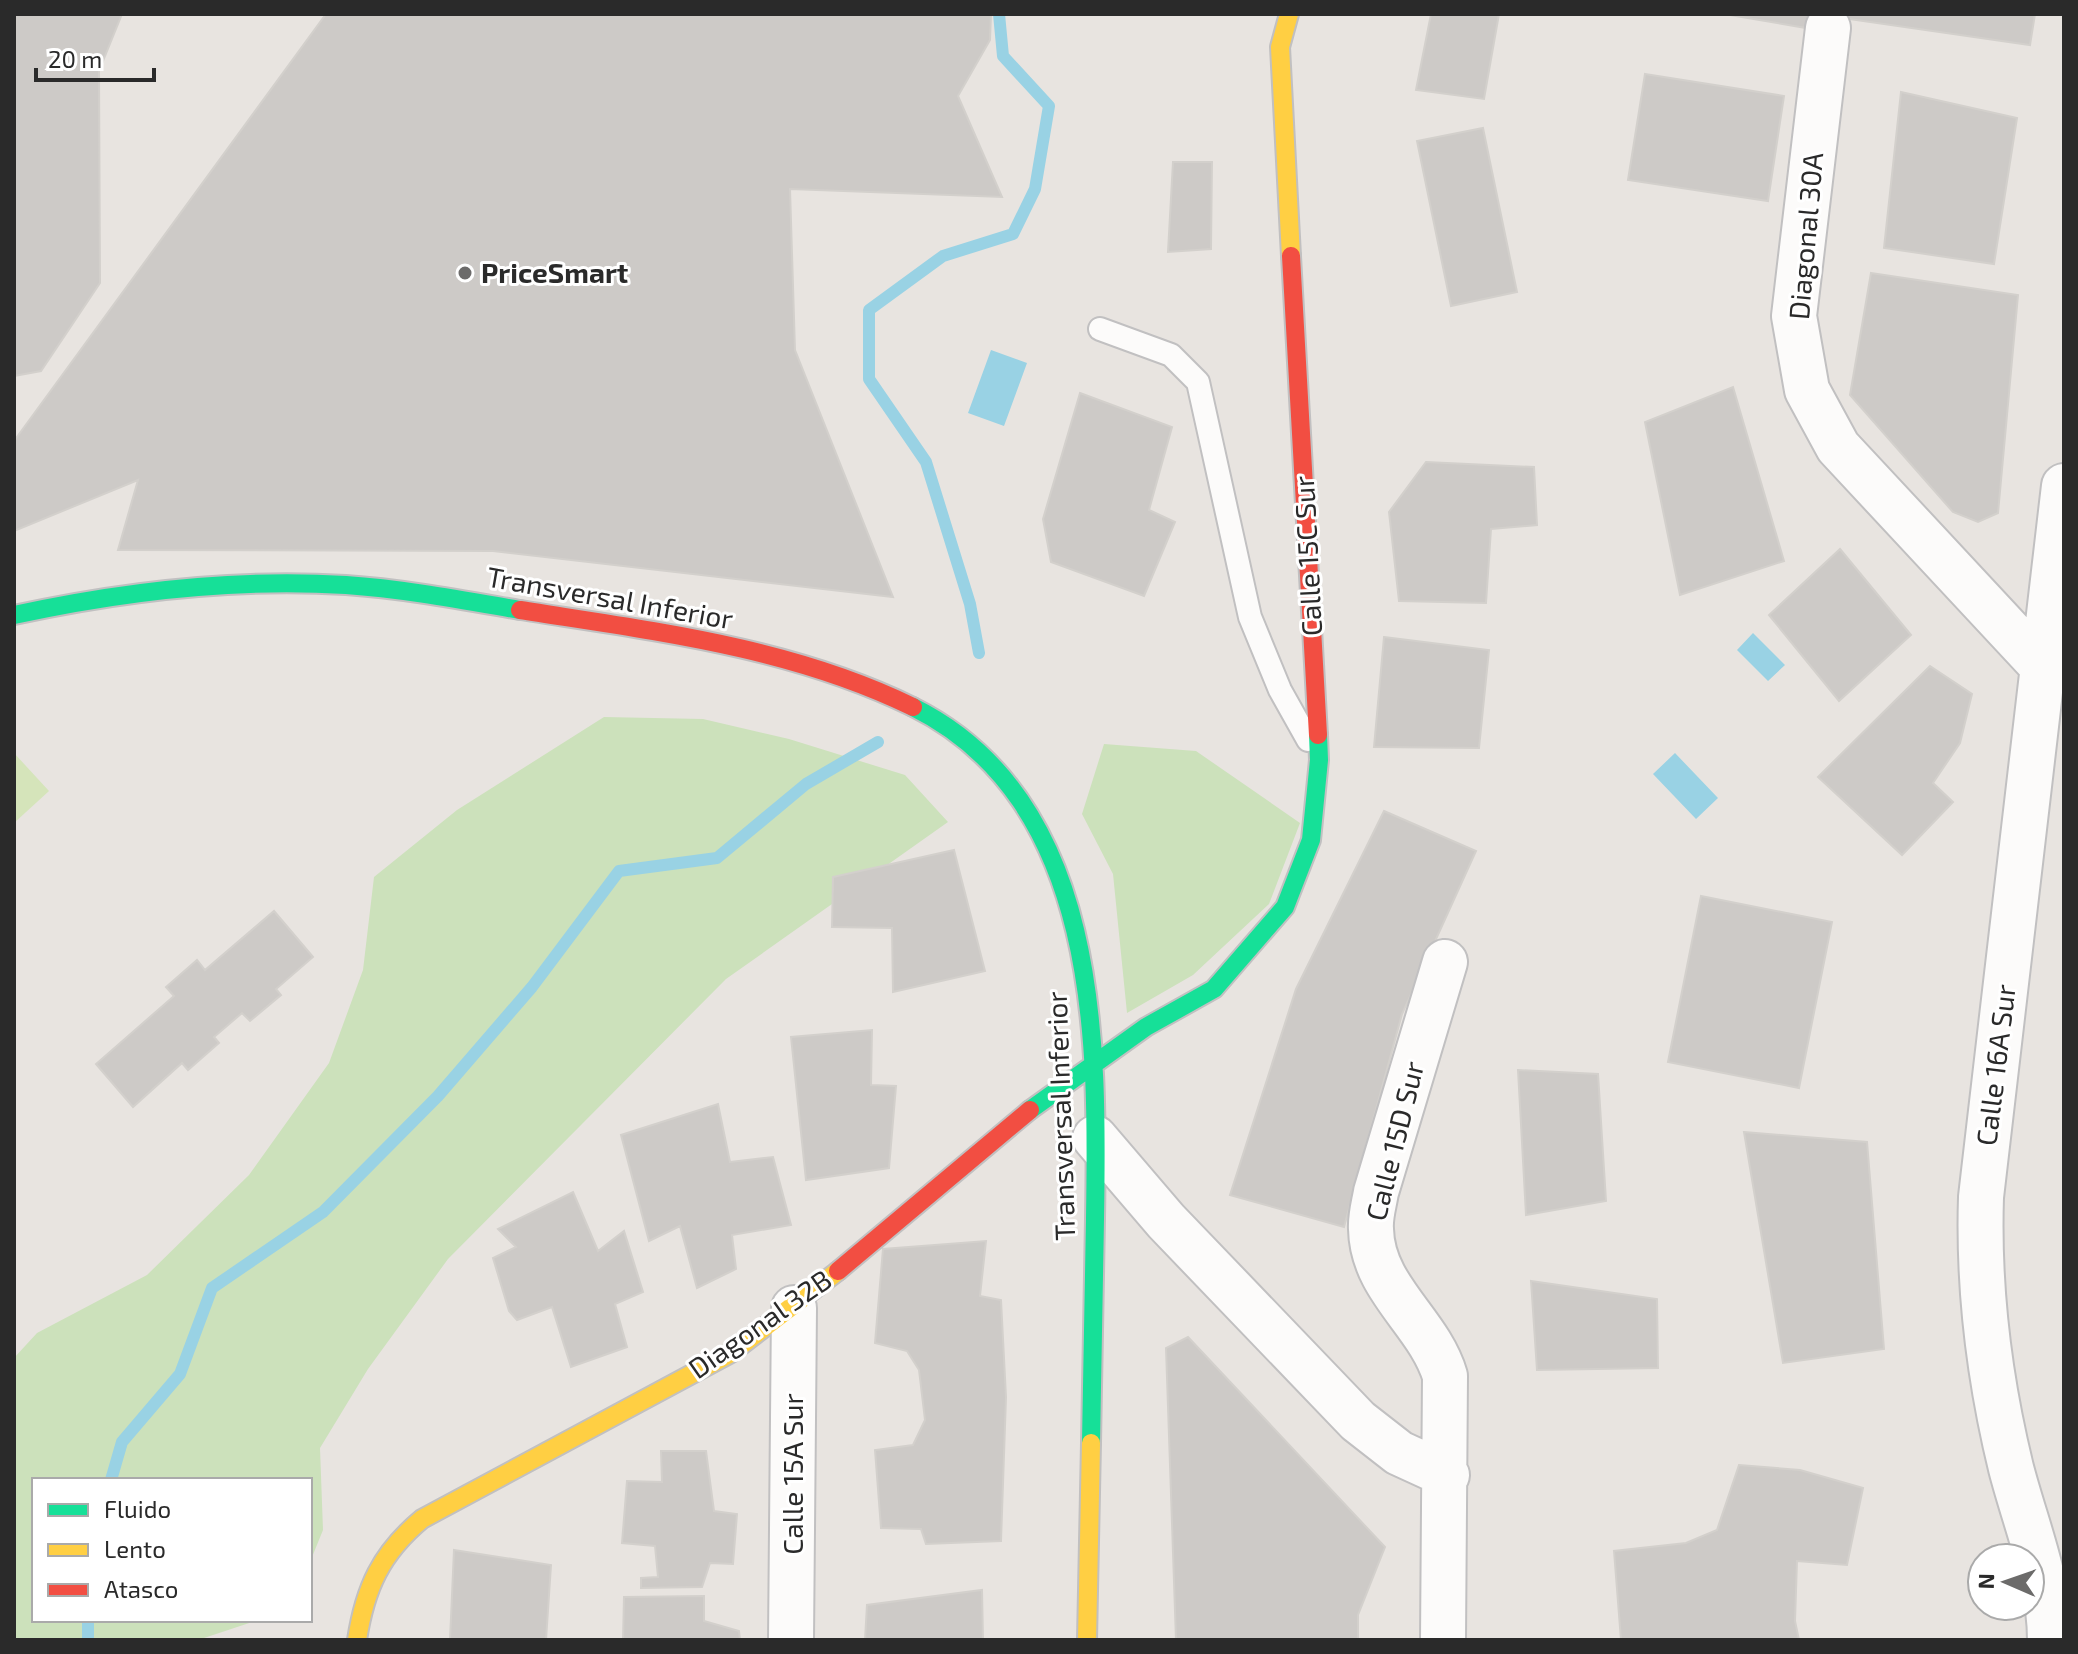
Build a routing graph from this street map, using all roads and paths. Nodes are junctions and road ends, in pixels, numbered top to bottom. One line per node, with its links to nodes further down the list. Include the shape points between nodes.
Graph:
1 (1289, 14): 9 (street, Calle 15C Sur, via 1280,47)
2 (1828, 28): 7 (street, Diagonal 30A, via 1794,316 1807,390 1838,447)
3 (1100, 329): 9 (lane, via 1171,355 1198,382 1250,617 1280,690)
4 (2064, 486): 5 (street, Calle 16A Sur)
5 (2057, 610): 7 (street); 8 (street, Calle 16A Sur)
6 (14, 615): 11 (street, Transversal Inferior, via 212,585 392,590 701,638 874,688 968,742 1039,827 1063,881)
7 (1993, 615): 8 (street, Diagonal 30A)
8 (2053, 674): 19 (street, Calle 16A Sur, via 1981,1197 1979,1270 1989,1362 2011,1468)
9 (1319, 760): 12 (street, Calle 15C Sur, via 1311,840 1285,907 1214,989)
10 (1445, 962): 18 (street, Calle 15D Sur, via 1376,1192 1371,1229 1378,1265 1394,1295 1438,1353 1445,1376)
11 (1088, 1003): 12 (street); 13 (street, Transversal Inferior)
12 (1146, 1027): 13 (street, Calle 15C Sur)
13 (1093, 1063): 14 (street, Transversal Inferior); 17 (street, Diagonal 32B, via 1010,1123)
14 (1095, 1138): 15 (street, Transversal Inferior); 16 (street)
15 (1094, 1218): 16 (street, via 1120,1215); 22 (street, Transversal Inferior)
16 (1166, 1221): 18 (street, via 1358,1421 1399,1453)
17 (794, 1308): 20 (street, Diagonal 32B, via 717,1360 422,1519 392,1543 369,1578); 21 (street, Calle 15A Sur)
18 (1447, 1475): 23 (street, Calle 15D Sur)
19 (2055, 1616)
20 (357, 1640)
21 (791, 1640)
22 (1087, 1640)
23 (1443, 1640)

